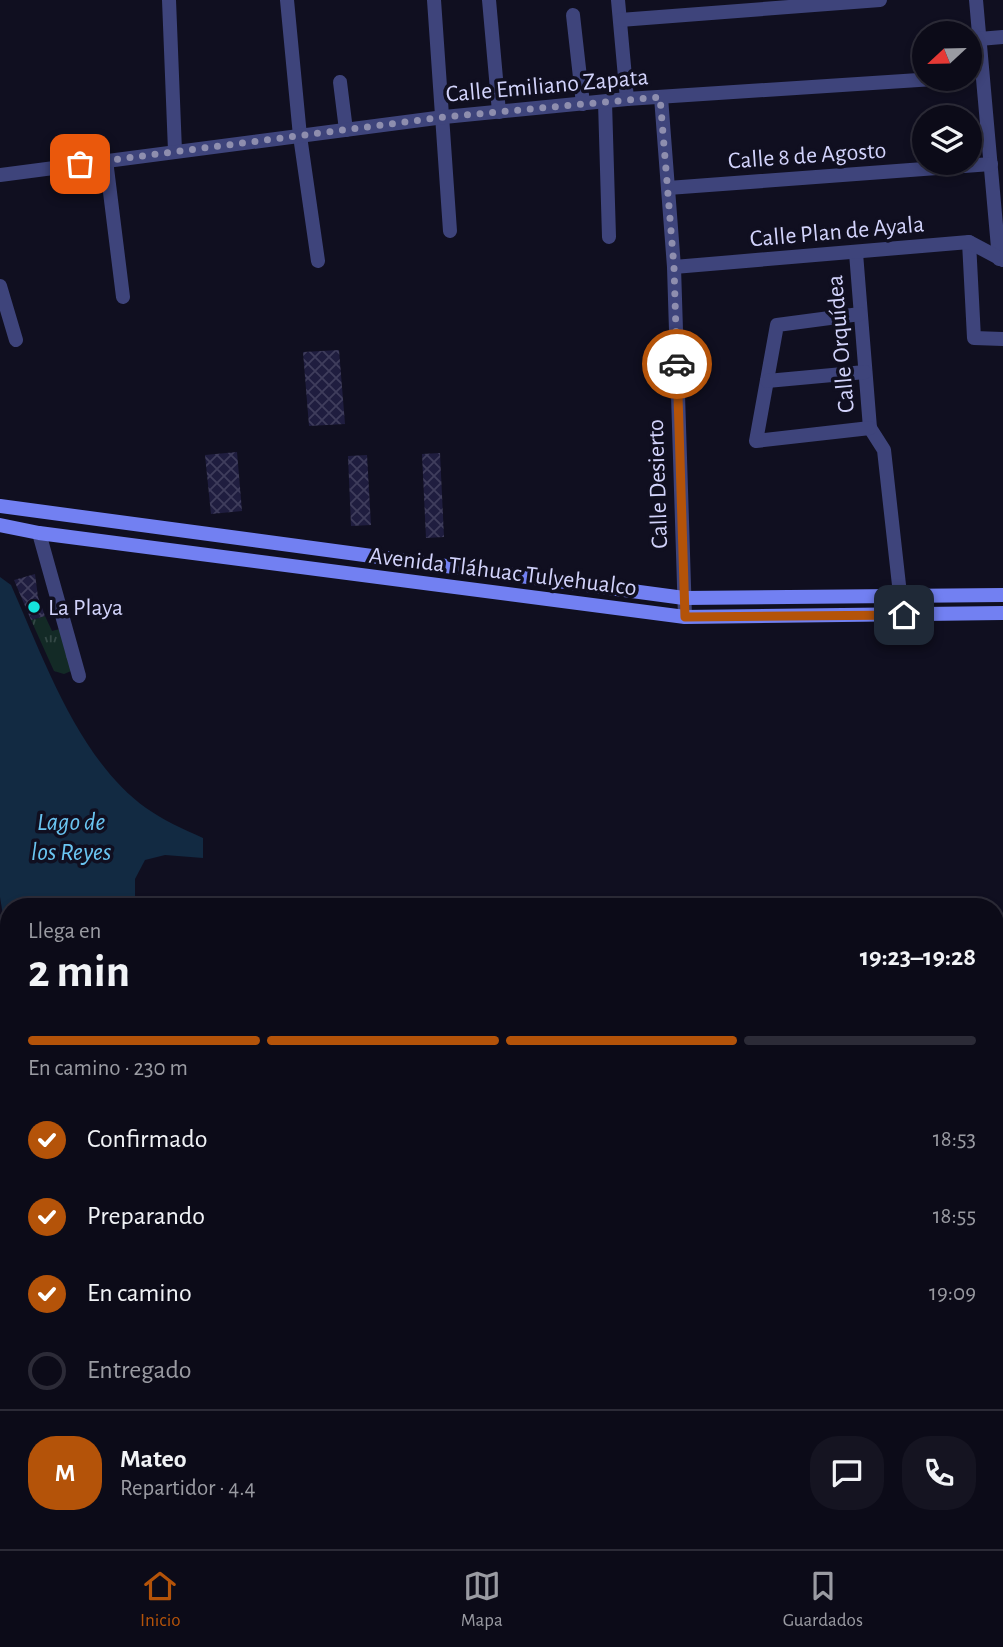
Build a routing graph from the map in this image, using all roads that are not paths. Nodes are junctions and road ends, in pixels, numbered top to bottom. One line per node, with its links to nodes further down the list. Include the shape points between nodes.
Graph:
1 (169, 0): 24 (street)
2 (287, 0): 23 (street)
3 (434, 0): 21 (street)
4 (489, 0): 20 (street)
5 (618, 0): 9 (street)
6 (880, 0): 9 (street)
7 (976, 0): 10 (street)
8 (573, 15): 19 (street)
9 (620, 20): 17 (street)
10 (978, 21)
11 (1003, 37): 12 (street)
12 (982, 39)
13 (912, 80): 16 (street, Calle Emiliano Zapata)
14 (340, 82): 22 (street)
15 (979, 91): 26 (street)
16 (660, 97): 17 (street, Calle Emiliano Zapata); 28 (street, Calle Desierto)
17 (626, 100): 18 (street, Calle Emiliano Zapata)
18 (605, 102): 19 (street, Calle Emiliano Zapata); 30 (street)
19 (583, 104): 20 (street, Calle Emiliano Zapata)
20 (499, 111): 21 (street, Calle Emiliano Zapata)
21 (444, 117): 22 (street, Calle Emiliano Zapata); 29 (street)
22 (346, 130): 23 (street, Calle Emiliano Zapata)
23 (300, 136): 24 (street, Calle Emiliano Zapata); 34 (street)
24 (175, 151): 25 (street, Calle Emiliano Zapata)
25 (106, 160): 27 (street, Calle Emiliano Zapata); 37 (street)
26 (991, 164): 28 (street, Calle 8 de Agosto); 33 (street)
27 (0, 175)
28 (668, 188): 35 (street, Calle Desierto)
29 (450, 230)
30 (610, 237)
31 (969, 242): 32 (street, Calle Plan de Ayala); 33 (street); 39 (street, via 974,338)
32 (856, 253): 35 (street, Calle Plan de Ayala); 38 (street, Calle Orquídea)
33 (1001, 259)
34 (318, 261)
35 (674, 267): 53 (street, Calle Desierto)
36 (0, 286): 40 (street)
37 (123, 297)
38 (860, 314): 41 (street, Calle Orquídea); 42 (street, via 777,325)
39 (1003, 339)
40 (16, 340)
41 (865, 372): 42 (street); 43 (street, Calle Orquídea)
42 (767, 381): 43 (street, via 756,441)
43 (870, 428): 50 (street, Calle Orquídea, via 884,450)
44 (0, 506): 47 (main road, Avenida Tláhuac Tulyehualco)
45 (0, 525): 46 (main road, Avenida Tláhuac Tulyehualco)
46 (39, 533): 49 (main road, Avenida Tláhuac Tulyehualco); 60 (street)
47 (476, 571): 48 (main road, Avenida Tláhuac Tulyehualco); 49 (main road)
48 (583, 584): 53 (main road, Avenida Tláhuac Tulyehualco); 55 (main road)
49 (476, 591): 55 (main road, Avenida Tláhuac Tulyehualco)
50 (900, 594): 51 (main road, Avenida Tláhuac Tulyehualco); 52 (main road, Avenida Tláhuac Tulyehualco)
51 (1003, 595)
52 (829, 596): 54 (main road, Avenida Tláhuac Tulyehualco); 57 (main road)
53 (684, 598): 54 (main road, Avenida Tláhuac Tulyehualco); 58 (street, Calle Desierto)
54 (746, 598): 59 (main road)
55 (580, 605): 58 (main road, Avenida Tláhuac Tulyehualco)
56 (1003, 613): 57 (main road, Avenida Tláhuac Tulyehualco)
57 (830, 616): 59 (main road, Avenida Tláhuac Tulyehualco)
58 (685, 617): 59 (main road, Avenida Tláhuac Tulyehualco)
59 (745, 617)
60 (79, 676)

